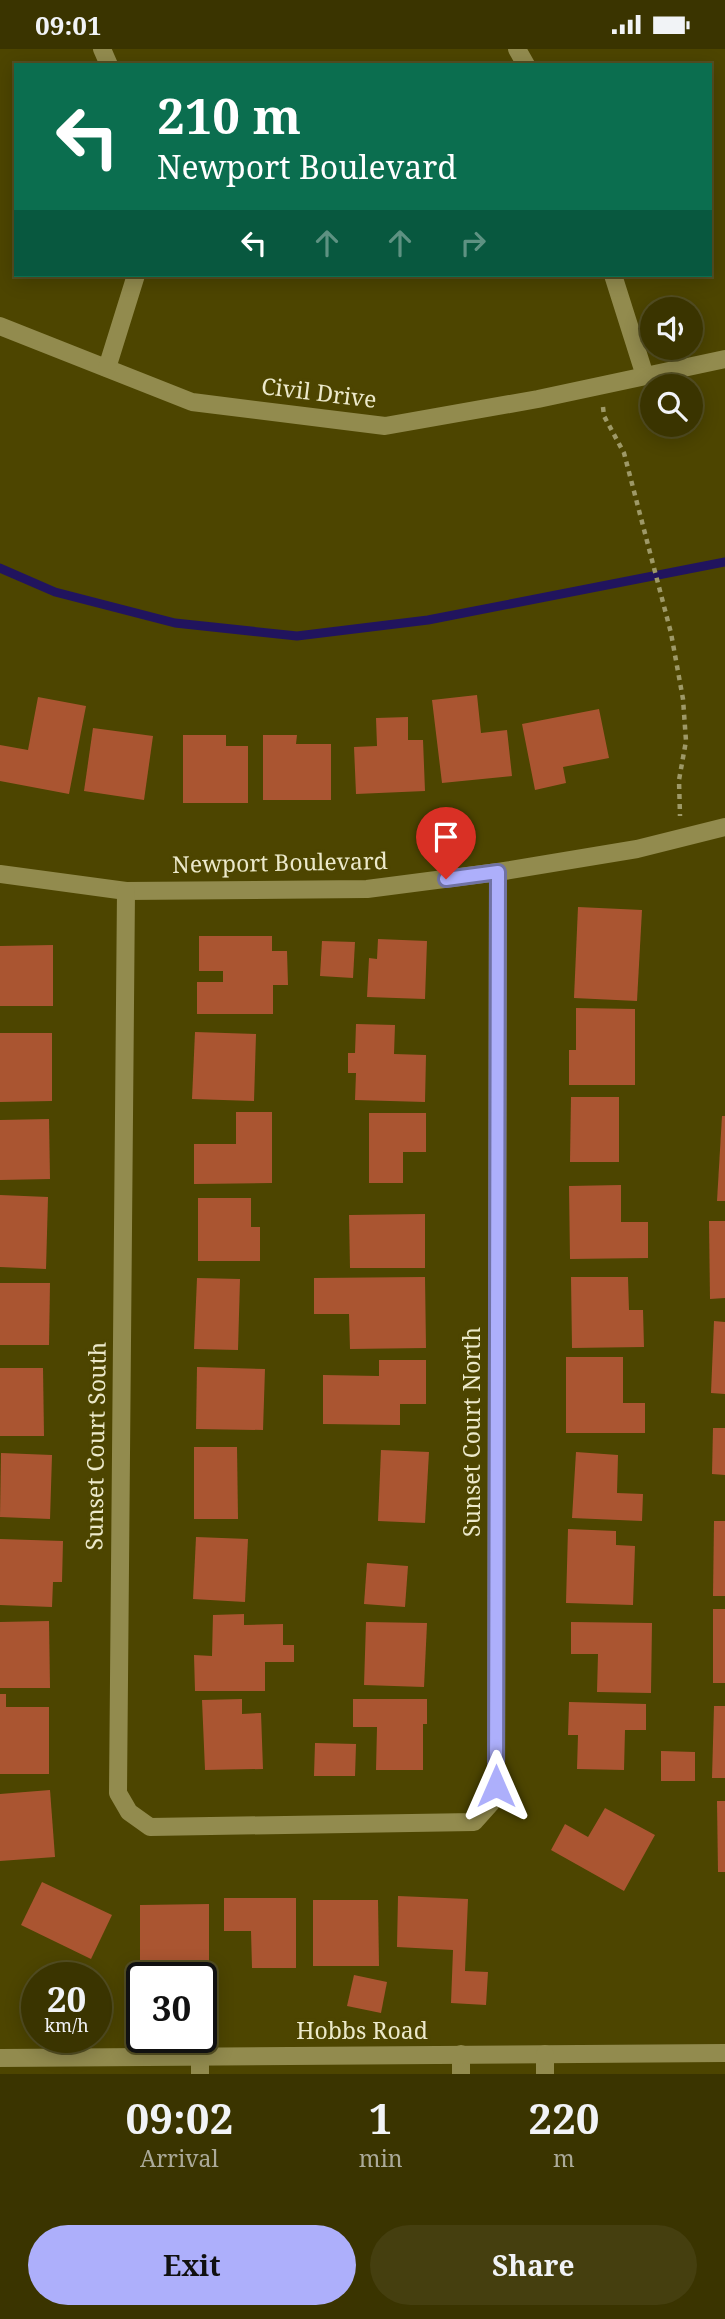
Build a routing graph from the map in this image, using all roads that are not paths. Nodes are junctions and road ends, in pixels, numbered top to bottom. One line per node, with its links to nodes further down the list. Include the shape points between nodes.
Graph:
1 (135, 277): 5 (street)
2 (614, 277): 6 (street)
3 (0, 326): 5 (street, Civil Drive)
4 (725, 359): 7 (street, Civil Drive)
5 (107, 368): 8 (street, Civil Drive, via 192,402 385,426)
6 (644, 374)
7 (654, 374)
8 (640, 377)
9 (725, 827): 10 (street, Newport Boulevard, via 637,849)
10 (498, 872): 12 (street, Newport Boulevard, via 367,889); 13 (street, Sunset Court North, via 496,1786 491,1803 474,1822)
11 (0, 874): 12 (street, Newport Boulevard)
12 (126, 891): 13 (street, Sunset Court South, via 118,1793 129,1812 150,1827)
13 (312, 1824)
14 (725, 2053): 15 (street, Hobbs Road)
15 (545, 2054): 16 (street, Hobbs Road); 21 (street)
16 (461, 2055): 19 (street, Hobbs Road); 20 (street)
17 (0, 2058): 18 (street, Hobbs Road)
18 (200, 2065): 19 (street, Hobbs Road)
19 (312, 2065)
20 (461, 2074)
21 (545, 2074)

